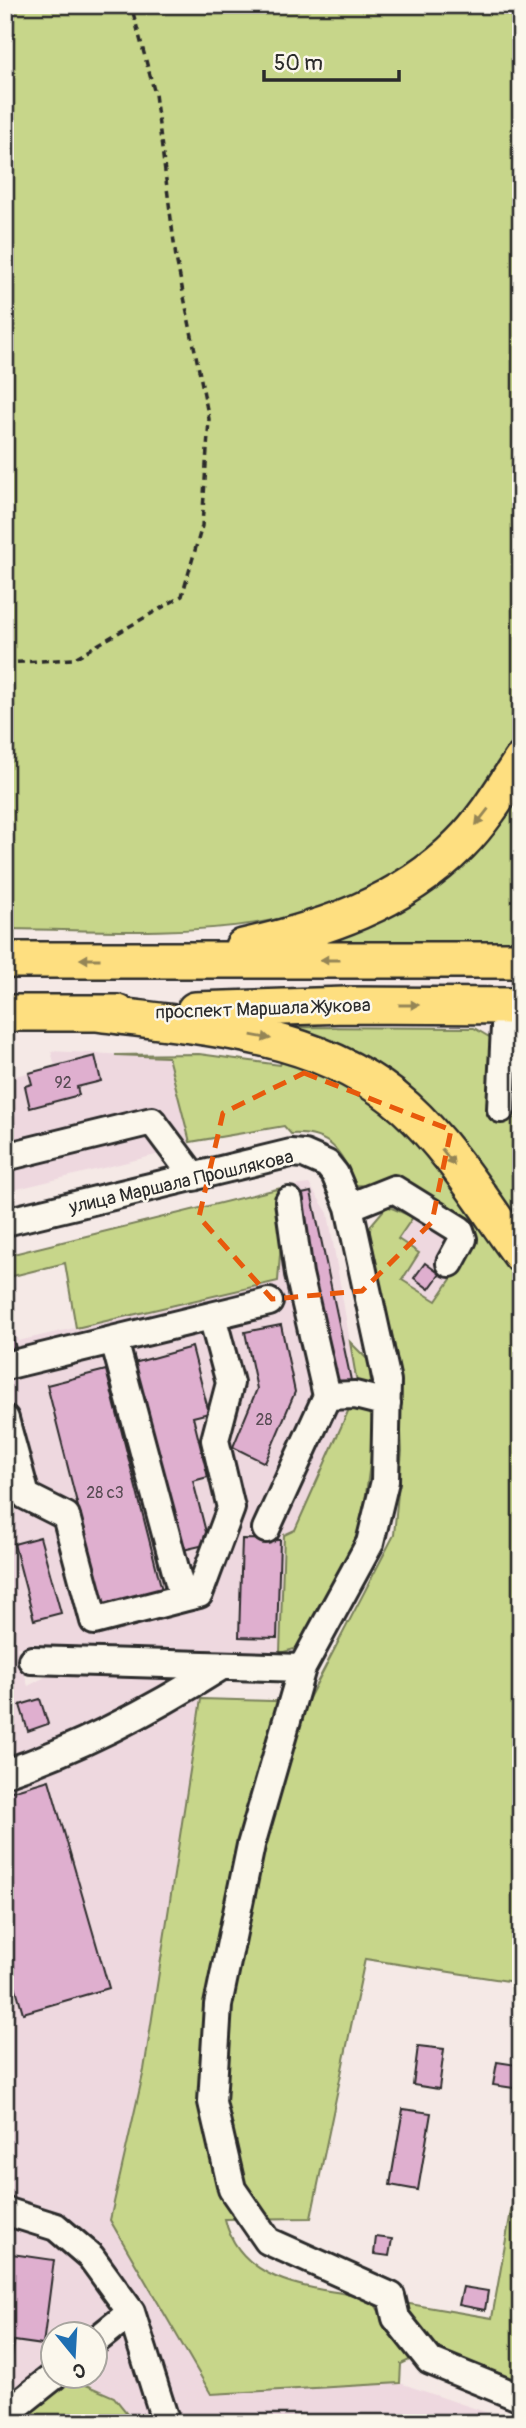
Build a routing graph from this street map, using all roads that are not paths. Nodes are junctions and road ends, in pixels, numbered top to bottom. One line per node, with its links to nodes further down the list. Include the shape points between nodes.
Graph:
1 (521, 761): 2 (main road, one-way to 2, via 462,842 397,894 296,934 245,947)
2 (158, 959): 3 (main road, one-way to 3); 4 (main road, one-way to 2)
3 (5, 960)
4 (521, 961)
5 (513, 1006): 7 (main road, проспект Маршала Жукова, one-way to 5, via 346,1005); 8 (street)
6 (5, 1013): 7 (main road, проспект Маршала Жукова)
7 (96, 1013): 14 (main road, one-way to 14, via 276,1040 356,1072 407,1109)
8 (501, 1109)
9 (5, 1157): 10 (street, via 152,1121)
10 (194, 1177): 12 (street, улица Маршала Прошлякова, via 291,1153 304,1154 327,1164); 13 (street, улица Маршала Прошлякова)
11 (289, 1201): 20 (street, via 299,1275)
12 (349, 1207): 15 (street, via 394,1189 460,1230 463,1239); 21 (street, улица Маршала Прошлякова, via 387,1381)
13 (5, 1222)
14 (521, 1255)
15 (450, 1263)
16 (269, 1302): 17 (street)
17 (212, 1316): 18 (street); 24 (street, via 230,1383 215,1440 231,1508 199,1594)
18 (114, 1340): 19 (street); 24 (street)
19 (5, 1366)
20 (327, 1396): 21 (street, via 355,1395); 23 (street)
21 (387, 1403): 27 (street, улица Маршала Прошлякова, via 385,1481 370,1543)
22 (5, 1419): 24 (street, via 26,1496 66,1516 94,1621)
23 (266, 1529)
24 (183, 1598)
25 (32, 1660): 26 (street)
26 (222, 1666): 27 (street); 28 (street, via 59,1755)
27 (302, 1668): 33 (street, улица Маршала Прошлякова, via 251,1845 218,2005 212,2102 232,2189 268,2241 391,2296 396,2318 430,2361)
28 (5, 1773)
29 (5, 2211): 30 (street, via 56,2227 91,2257)
30 (131, 2312): 31 (street); 35 (street)
31 (108, 2331)
32 (38, 2388): 34 (street)
33 (521, 2398)
34 (5, 2416)
35 (166, 2423)

